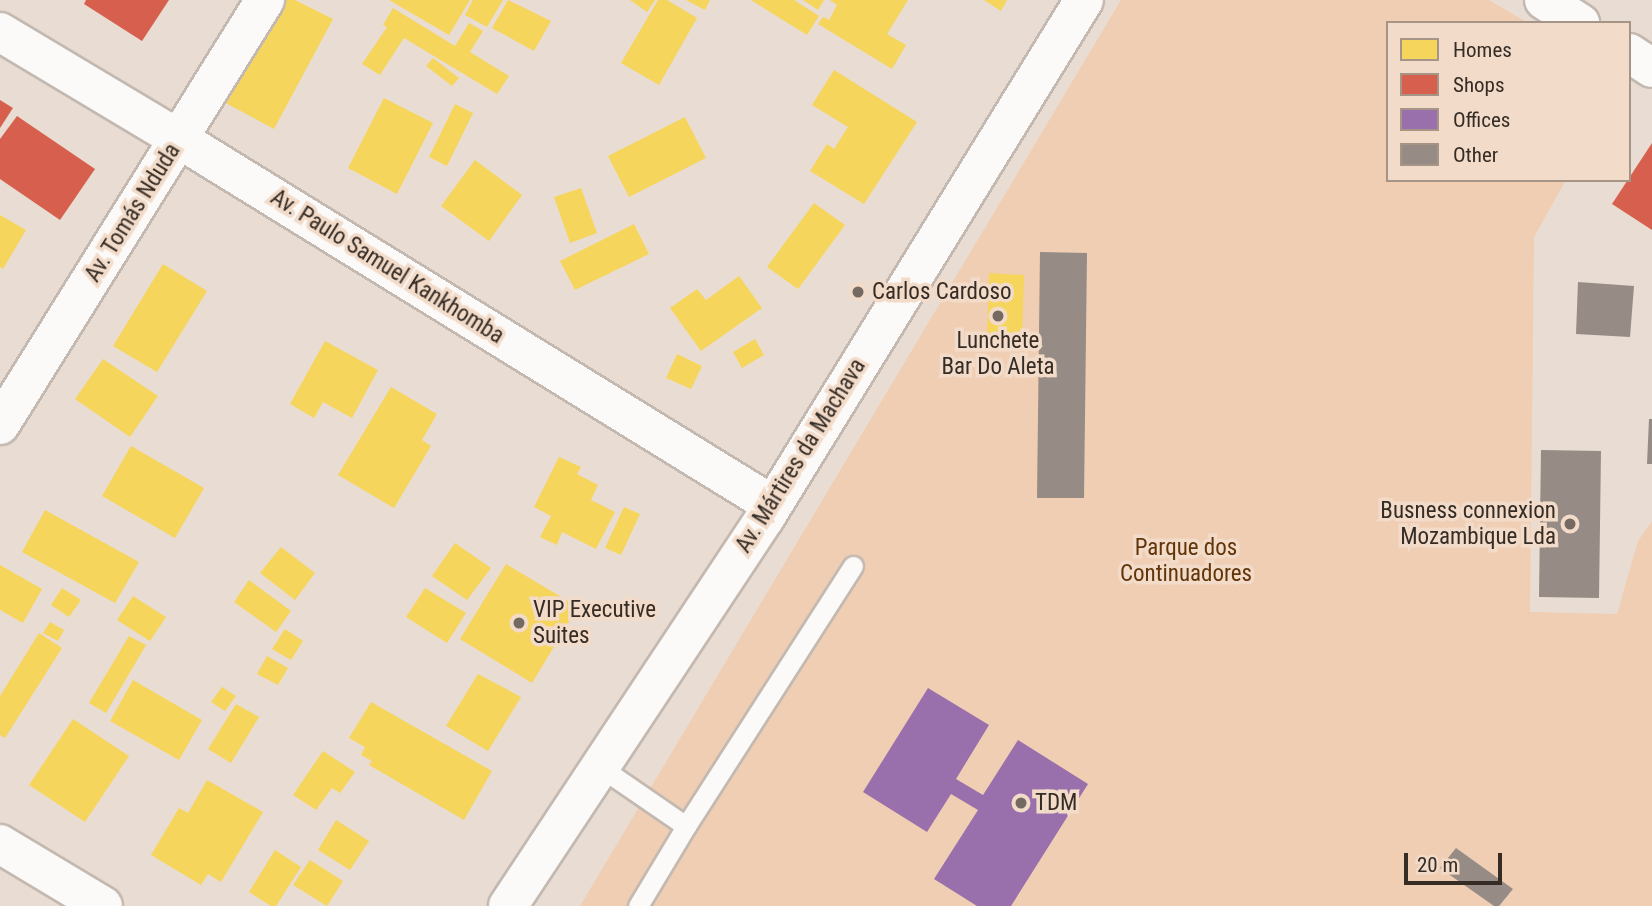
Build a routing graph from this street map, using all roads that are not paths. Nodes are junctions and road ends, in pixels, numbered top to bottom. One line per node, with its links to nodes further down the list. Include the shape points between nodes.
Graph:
1 (265, 0): 8 (street, Av. Tomás Nduda)
2 (1084, 0): 10 (street, Av. Mártires da Machava)
3 (1544, 0): 4 (street)
4 (1577, 21)
5 (0, 33): 8 (street, Av. Paulo Samuel Kankhomba)
6 (1631, 54): 7 (street)
7 (1652, 68)
8 (179, 139): 9 (street, Av. Tomás Nduda); 10 (street, Av. Paulo Samuel Kankhomba)
9 (0, 425)
10 (771, 504): 12 (street, Av. Mártires da Machava)
11 (853, 566): 13 (lane)
12 (600, 767): 13 (lane); 16 (street, Av. Mártires da Machava)
13 (686, 826): 17 (lane)
14 (0, 844): 15 (street)
15 (103, 906)
16 (508, 906)
17 (638, 906)

